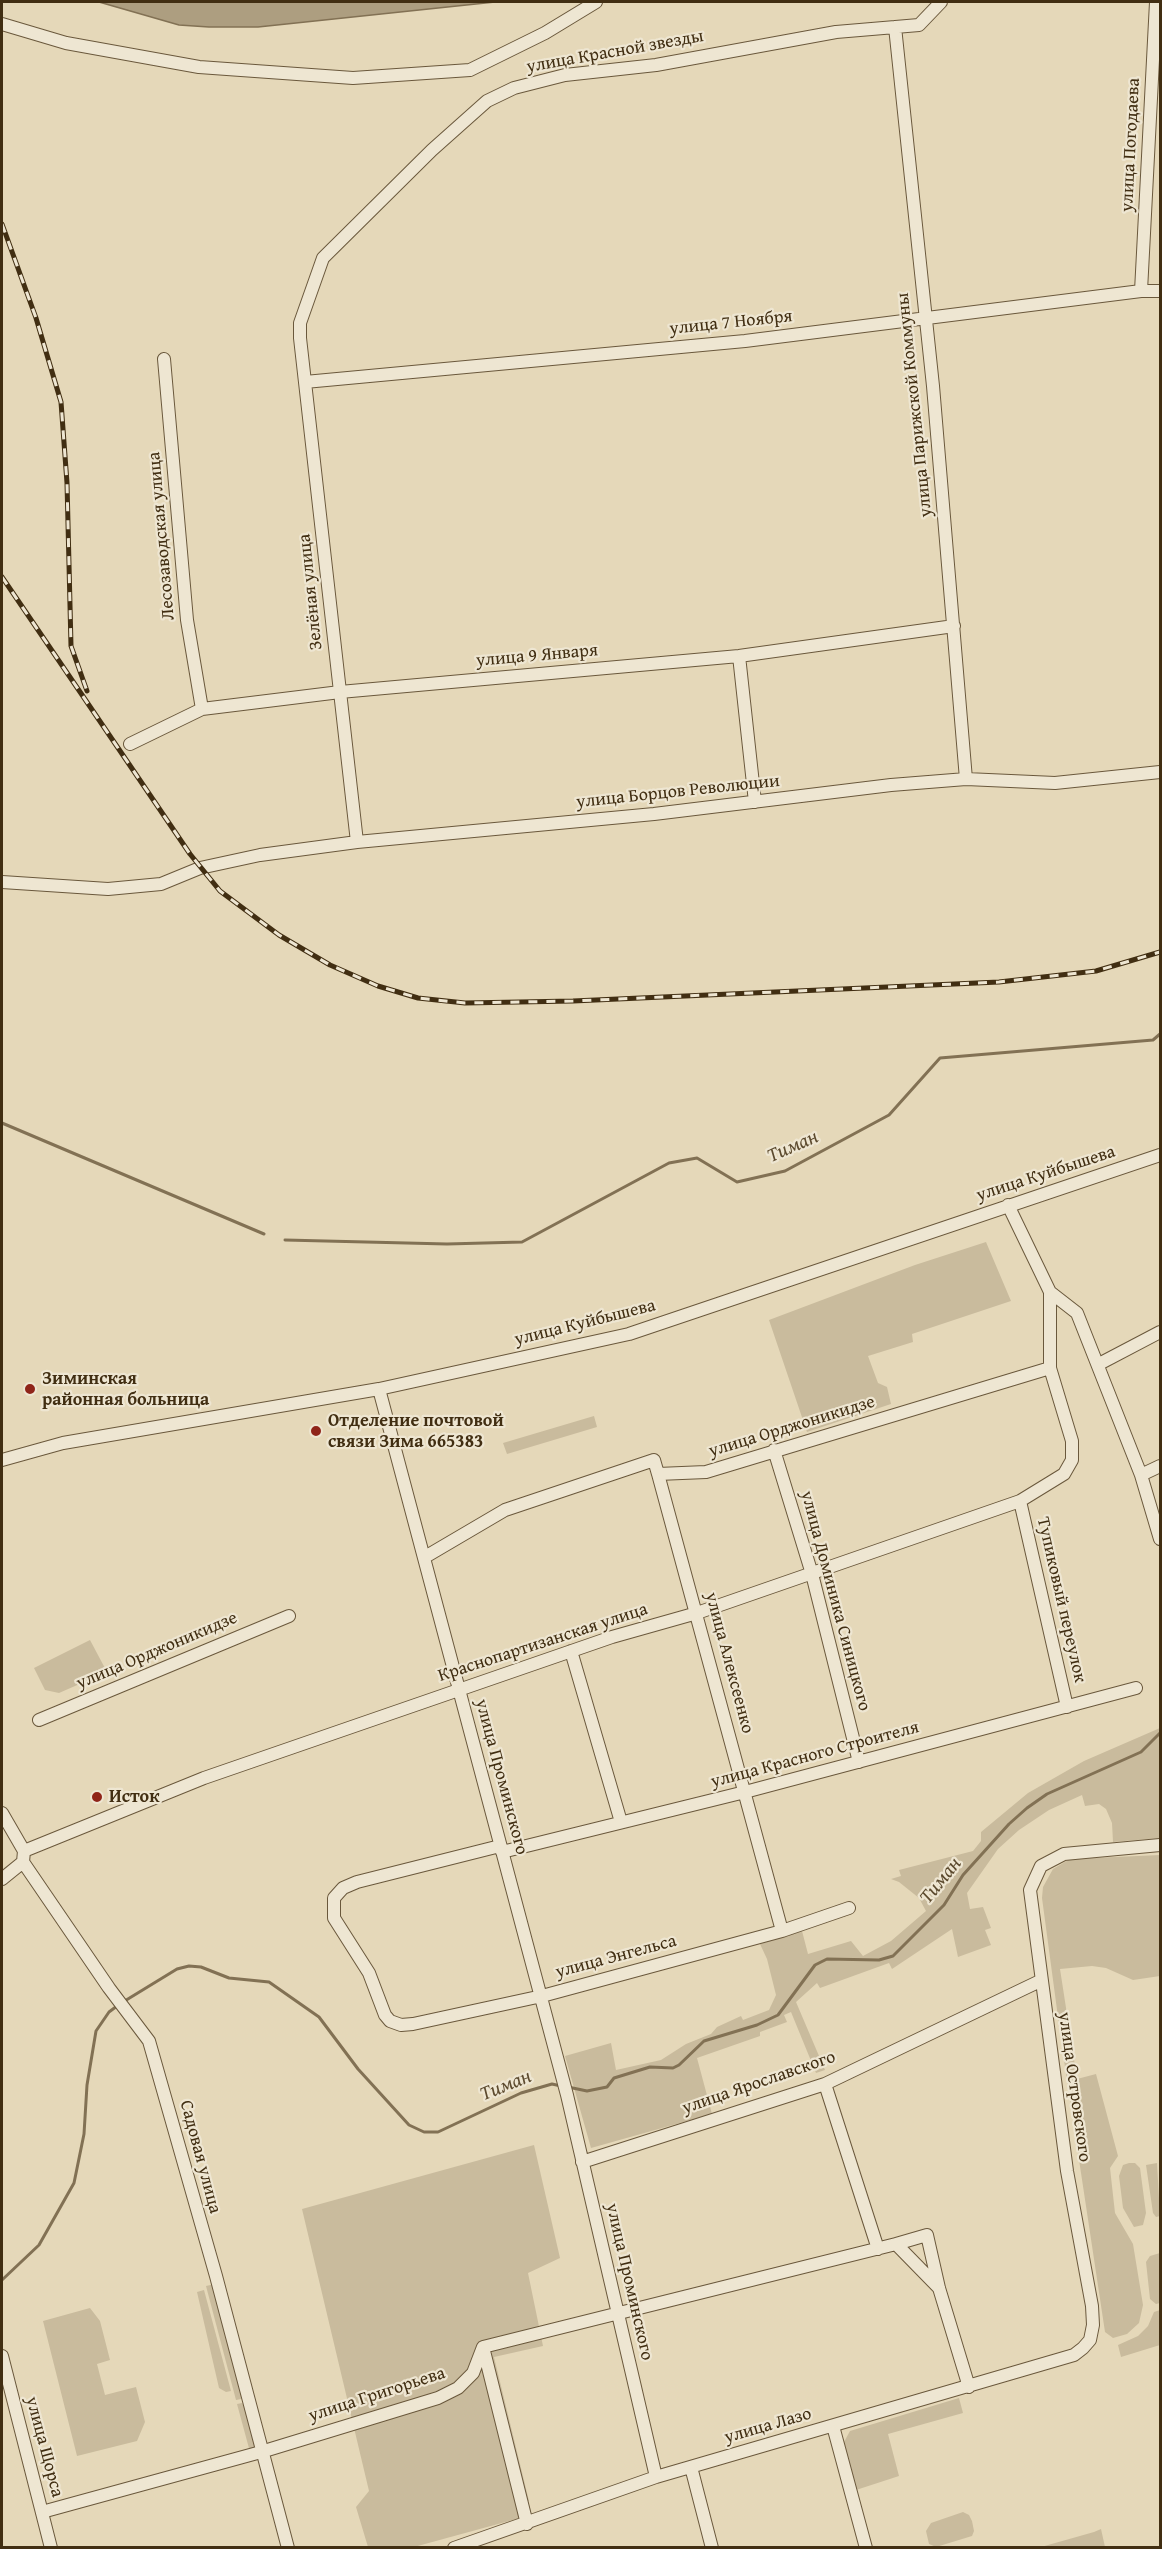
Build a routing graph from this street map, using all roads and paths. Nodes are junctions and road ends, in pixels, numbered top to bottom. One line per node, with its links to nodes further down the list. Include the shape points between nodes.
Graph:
1 (596, 2): 4 (street, via 546,33 470,70 353,78 199,67 66,43)
2 (941, 2): 5 (street, улица Красной звезды, via 919,25)
3 (1156, 2): 6 (street, улица Погодаева)
4 (2, 24)
5 (895, 27): 8 (street, улица Парижской Коммуны); 9 (street, улица Красной звезды, via 837,32 656,65 565,75 514,88 487,101 323,258 300,323)
6 (1141, 291): 7 (street, улица 7 Ноября); 8 (street, улица 7 Ноября)
7 (1161, 291)
8 (925, 317): 11 (street, улица 7 Ноября, via 745,341); 12 (street, улица Парижской Коммуны)
9 (300, 338): 11 (street, Зелёная улица)
10 (164, 359): 15 (street, Лесозаводская улица, via 187,620)
11 (305, 382): 14 (street, Зелёная улица)
12 (954, 626): 13 (street, улица 9 Января); 18 (street, улица Парижской Коммуны)
13 (739, 656): 14 (street, улица 9 Января); 19 (street)
14 (340, 692): 15 (street, улица 9 Января); 20 (street, Зелёная улица)
15 (202, 709): 16 (street, улица 9 Января)
16 (130, 744)
17 (1161, 772): 18 (street, улица Борцов Революции, via 1055,783)
18 (966, 779): 19 (street, улица Борцов Революции)
19 (755, 802): 20 (street, улица Борцов Революции)
20 (357, 842): 21 (street, улица Борцов Революции, via 260,855 200,868 161,884 108,889)
21 (2, 882)
22 (1161, 1155): 23 (street, улица Куйбышева)
23 (1008, 1205): 24 (street); 28 (street, улица Куйбышева, via 629,1334)
24 (1050, 1292): 26 (street, via 1077,1313); 27 (street)
25 (1161, 1332): 26 (street)
26 (1099, 1364): 33 (street)
27 (1050, 1368): 29 (street, улица Орджоникидзе); 34 (street, Краснопартизанская улица, via 1072,1441 1070,1466 1056,1480)
28 (379, 1389): 30 (street, улица Куйбышева, via 63,1443); 36 (street, улица Проминского)
29 (774, 1450): 32 (street, улица Орджоникидзе, via 706,1472); 37 (street, улица Доминика Синицкого)
30 (2, 1460)
31 (1161, 1466): 33 (street)
32 (658, 1474): 36 (street, улица Орджоникидзе, via 654,1460 505,1510); 38 (street, улица Алексеенко)
33 (1140, 1475): 35 (street)
34 (1020, 1501): 37 (street, Краснопартизанская улица); 43 (street, Тупиковый переулок)
35 (1161, 1539)
36 (425, 1557): 42 (street, улица Проминского)
37 (812, 1574): 38 (street, Краснопартизанская улица); 45 (street, улица Доминика Синицкого)
38 (697, 1613): 40 (street, Краснопартизанская улица); 46 (street, улица Алексеенко)
39 (289, 1616): 44 (street, улица Орджоникидзе)
40 (571, 1651): 42 (street, Краснопартизанская улица); 48 (street)
41 (1136, 1688): 43 (street, улица Красного Строителя)
42 (460, 1689): 50 (street, улица Проминского); 51 (street, Краснопартизанская улица, via 204,1778)
43 (1067, 1707): 45 (street, улица Красного Строителя)
44 (39, 1720)
45 (859, 1762): 46 (street, улица Красного Строителя)
46 (745, 1792): 48 (street, улица Красного Строителя); 54 (street, улица Алексеенко)
47 (2, 1813): 51 (street, Садовая улица)
48 (621, 1822): 50 (street, улица Красного Строителя)
49 (1161, 1845): 55 (street, улица Островского, via 1064,1854 1041,1866 1030,1890)
50 (501, 1849): 56 (street, улица Проминского); 57 (street, улица Красного Строителя, via 344,1888 334,1898 334,1918 369,1972)
51 (24, 1857): 52 (street, Краснопартизанская улица); 69 (street, Садовая улица, via 109,1988 149,2041)
52 (2, 1879)
53 (849, 1908): 54 (street, улица Энгельса)
54 (782, 1931): 56 (street, улица Энгельса)
55 (1040, 1981): 58 (street, улица Ярославского); 64 (street, улица Островского, via 1067,2171 1092,2306)
56 (542, 1996): 57 (street, улица Энгельса, via 413,2024); 59 (street, улица Проминского)
57 (390, 2021)
58 (825, 2084): 59 (street, улица Ярославского); 61 (street)
59 (582, 2162): 63 (street, улица Проминского)
60 (896, 2244): 61 (street); 62 (street); 62 (street, via 927,2235)
61 (878, 2249): 63 (street)
62 (939, 2288): 67 (street)
63 (618, 2315): 65 (street); 71 (street, улица Проминского)
64 (1090, 2340): 67 (street, улица Лазо, via 1074,2355)
65 (483, 2347): 69 (street, улица Григорьева, via 473,2373 458,2388 438,2398); 73 (street)
66 (2, 2356): 72 (street, улица Щорса)
67 (969, 2387): 68 (street, улица Лазо)
68 (833, 2426): 70 (street, улица Лазо); 79 (street)
69 (261, 2452): 72 (street, улица Григорьева); 76 (street, Садовая улица)
70 (691, 2467): 71 (street, улица Лазо); 78 (street)
71 (656, 2477): 73 (street, улица Лазо)
72 (42, 2512): 75 (street, улица Щорса)
73 (527, 2524): 74 (street, улица Лазо)
74 (469, 2546): 77 (street, улица Лазо)
75 (51, 2547)
76 (288, 2547)
77 (454, 2547)
78 (712, 2547)
79 (866, 2547)

